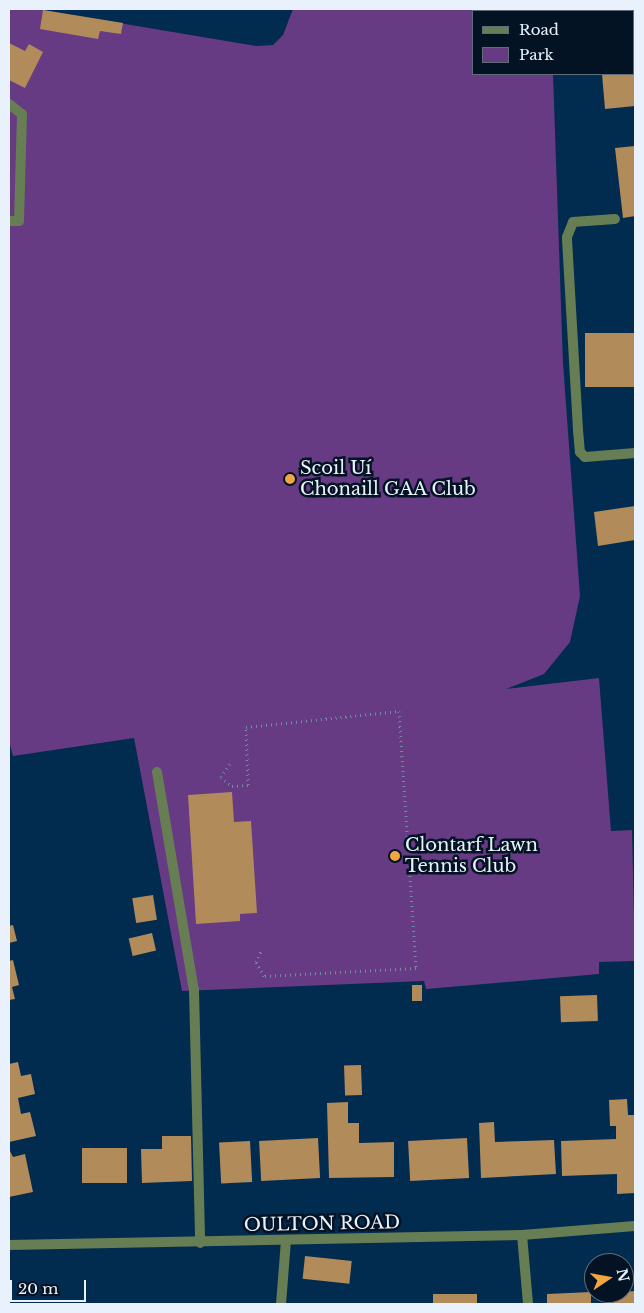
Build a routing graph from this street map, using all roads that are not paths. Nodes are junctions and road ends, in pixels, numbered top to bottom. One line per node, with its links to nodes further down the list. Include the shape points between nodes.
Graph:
1 (9, 104): 3 (street, via 22,114 19,221)
2 (615, 219): 4 (street, via 573,222 567,237 578,430 580,452 585,457)
3 (9, 221)
4 (635, 453)
5 (156, 772): 9 (street, via 194,990)
6 (635, 1226): 7 (street, OULTON ROAD)
7 (522, 1235): 8 (street, OULTON ROAD); 12 (street)
8 (286, 1241): 9 (street, OULTON ROAD); 11 (street)
9 (200, 1243): 10 (street, OULTON ROAD)
10 (9, 1245)
11 (281, 1304)
12 (528, 1304)

